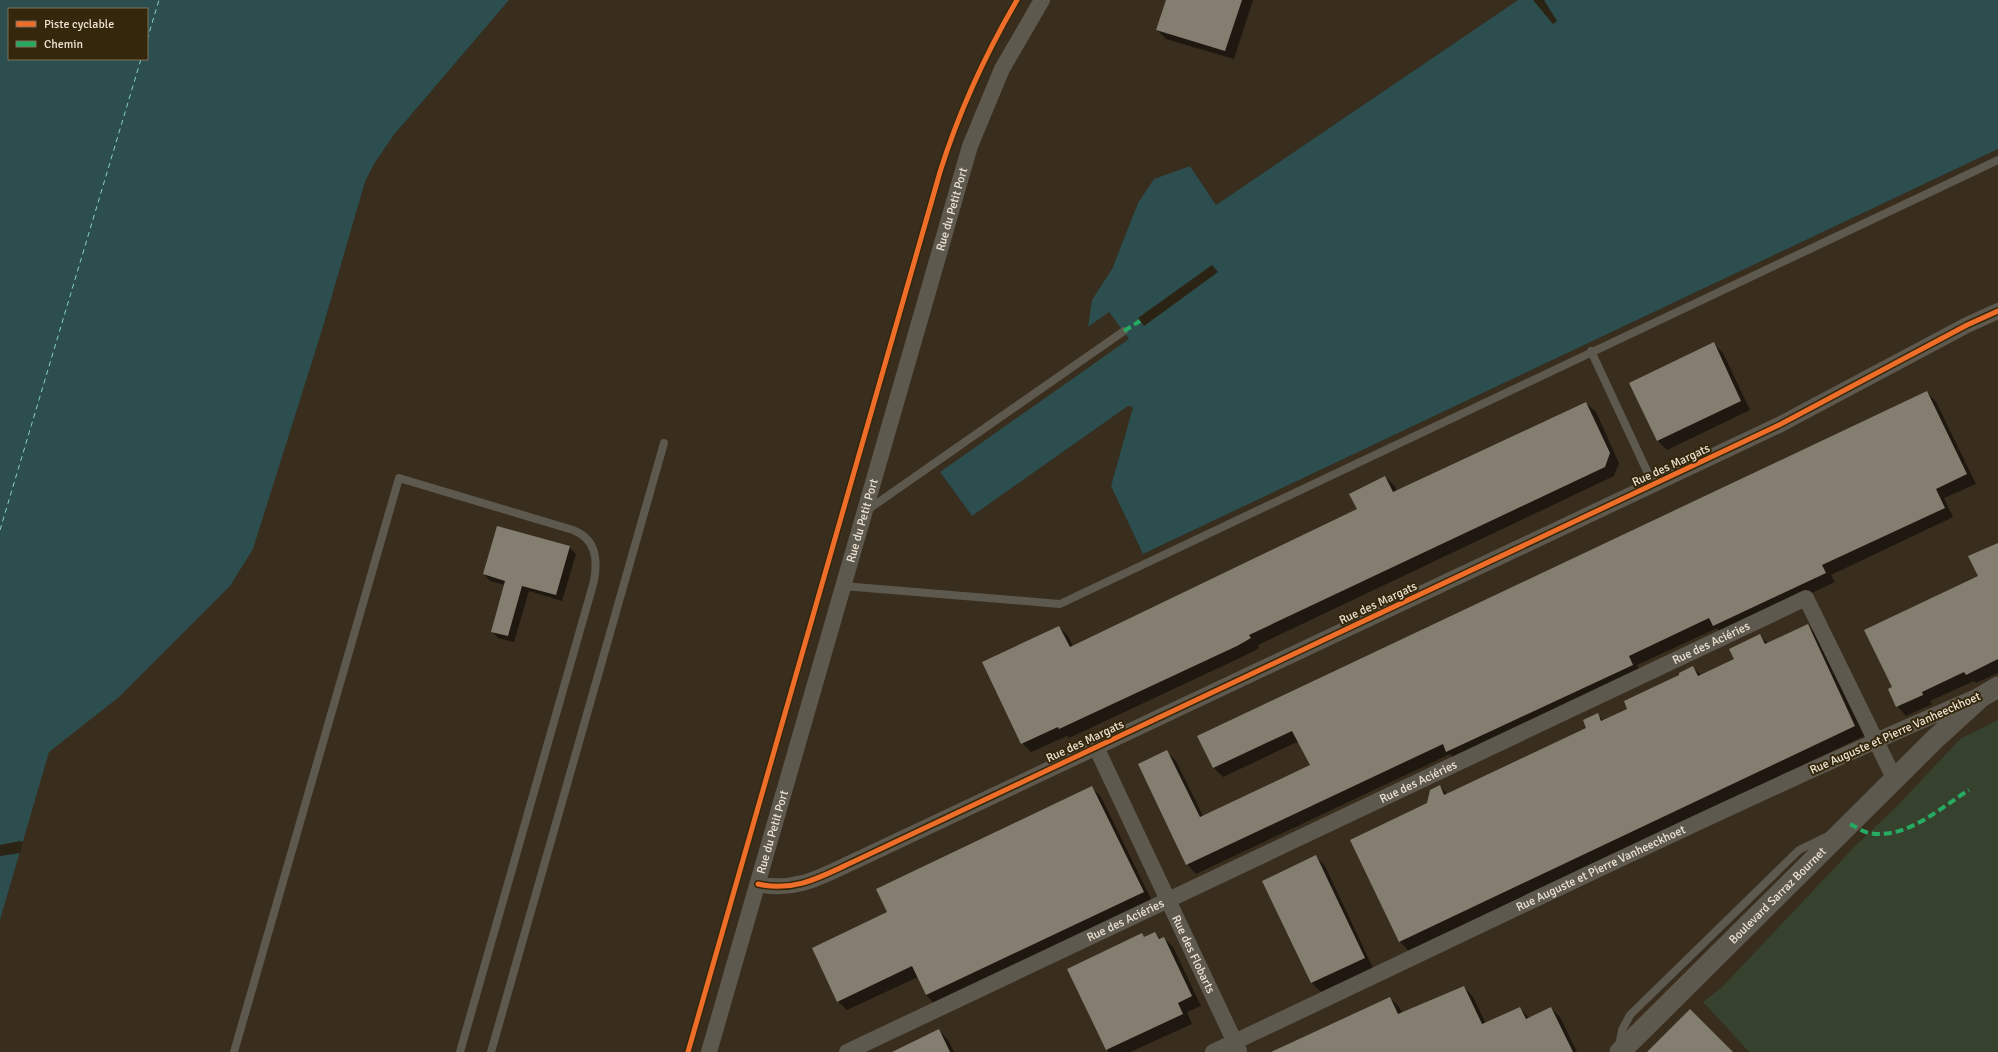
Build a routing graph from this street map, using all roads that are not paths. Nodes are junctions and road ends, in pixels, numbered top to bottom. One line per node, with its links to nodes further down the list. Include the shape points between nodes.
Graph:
1 (1042, 0): 8 (street, Rue du Petit Port, via 1002,69 970,146)
2 (1998, 160): 5 (lane)
3 (1998, 311): 7 (street, Rue des Margats, via 1779,425)
4 (1124, 331): 8 (lane)
5 (1591, 351): 7 (lane); 9 (lane, via 1060,604)
6 (664, 443): 19 (lane)
7 (1653, 484): 12 (street, Rue des Margats)
8 (864, 513): 9 (street, Rue du Petit Port)
9 (843, 586): 14 (street, Rue du Petit Port)
10 (1995, 693): 11 (street, Rue Auguste et Pierre Vanheeckhoet); 13 (street, Boulevard Sarraz Bournet, via 1936,739)
11 (1875, 741): 13 (street, Rue des Aciéries); 15 (street, Rue des Aciéries, via 1806,598); 16 (street, Rue Auguste et Pierre Vanheeckhoet, via 1718,813)
12 (1096, 747): 14 (street, Rue des Margats, via 813,879 784,888); 15 (street, Rue des Flobarts)
13 (1894, 780): 23 (street, Boulevard Sarraz Bournet)
14 (758, 884): 20 (street, Rue du Petit Port)
15 (1168, 900): 16 (street, Rue des Flobarts); 21 (street, Rue des Aciéries)
16 (1237, 1047): 22 (street, Rue Auguste et Pierre Vanheeckhoet)
17 (234, 1052): 18 (lane, via 399,478 573,530 590,541 596,555 594,581)
18 (460, 1052)
19 (492, 1052)
20 (710, 1052)
21 (847, 1052)
22 (1214, 1052)
23 (1619, 1052)

